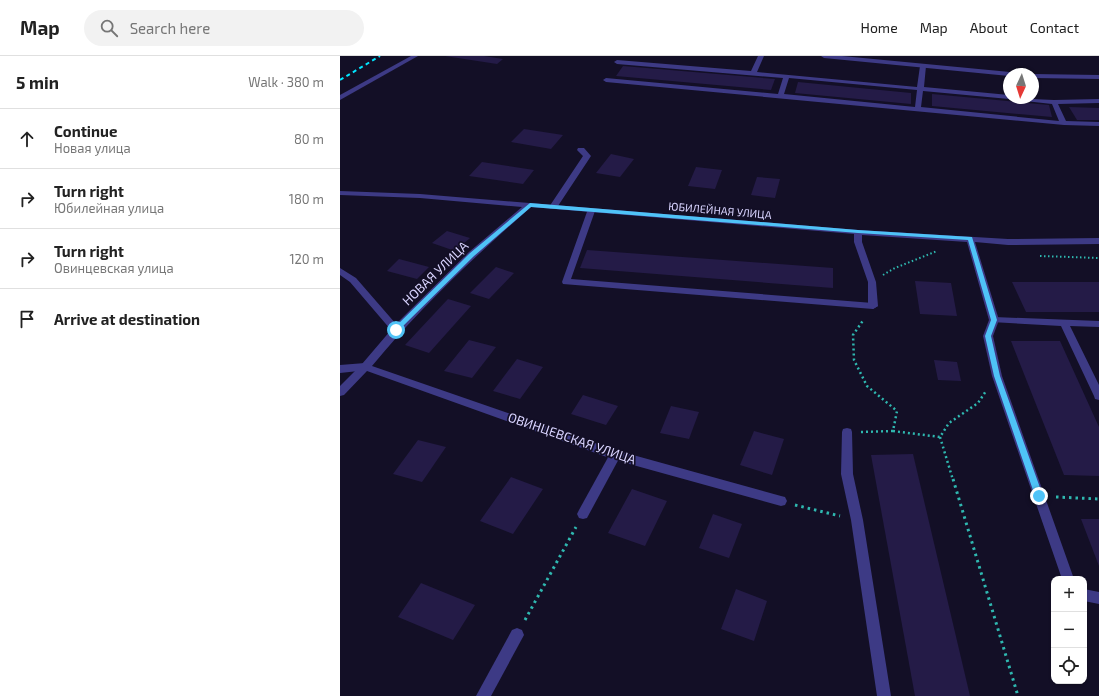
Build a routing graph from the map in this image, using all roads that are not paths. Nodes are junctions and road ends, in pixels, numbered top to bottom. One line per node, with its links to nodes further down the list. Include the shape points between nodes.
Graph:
1 (415, 56): 15 (street)
2 (761, 56): 6 (street)
3 (824, 56): 5 (street)
4 (617, 62): 6 (street)
5 (923, 66): 7 (street); 12 (street)
6 (753, 73): 9 (street)
7 (1003, 73)
8 (1039, 76): 10 (street)
9 (786, 77): 12 (street); 13 (street)
10 (1099, 77)
11 (606, 80): 13 (street)
12 (920, 89): 14 (street); 19 (street)
13 (780, 96): 19 (street)
14 (1003, 96)
15 (340, 98)
16 (1039, 100): 18 (street)
17 (1099, 101): 18 (street)
18 (1054, 102): 20 (street)
19 (918, 108): 20 (street)
20 (1064, 123): 21 (street)
21 (1099, 124)
22 (581, 150): 25 (street, via 587,156)
23 (340, 193): 24 (street, ЮБИЛЕЙНАЯ УЛИЦА, via 420,196)
24 (530, 205): 25 (street, ЮБИЛЕЙНАЯ УЛИЦА); 34 (street, НОВАЯ УЛИЦА, via 472,254)
25 (553, 207): 26 (street, ЮБИЛЕЙНАЯ УЛИЦА)
26 (591, 211): 27 (street, ЮБИЛЕЙНАЯ УЛИЦА); 27 (street, via 566,282 873,306 872,282 858,242)
27 (858, 232): 28 (street, ЮБИЛЕЙНАЯ УЛИЦА)
28 (970, 239): 29 (street, ЮБИЛЕЙНАЯ УЛИЦА, via 1008,242); 31 (street)
29 (1099, 241)
30 (340, 271): 34 (street, via 353,280)
31 (994, 320): 32 (street); 43 (street, via 988,336 997,376)
32 (1064, 323): 33 (street); 38 (street)
33 (1099, 324)
34 (396, 330): 35 (street, НОВАЯ УЛИЦА)
35 (365, 367): 36 (street); 37 (street, НОВАЯ УЛИЦА); 40 (street, ОВИНЦЕВСКАЯ УЛИЦА)
36 (340, 369)
37 (340, 392)
38 (1099, 396)
39 (847, 432): 48 (street, via 847,474 857,520)
40 (615, 455): 41 (street, ОВИНЦЕВСКАЯ УЛИЦА); 42 (street)
41 (781, 501)
42 (584, 514)
43 (1067, 576)
44 (1087, 596): 45 (street)
45 (1099, 598)
46 (517, 635): 47 (street)
47 (483, 696)
48 (884, 696)

